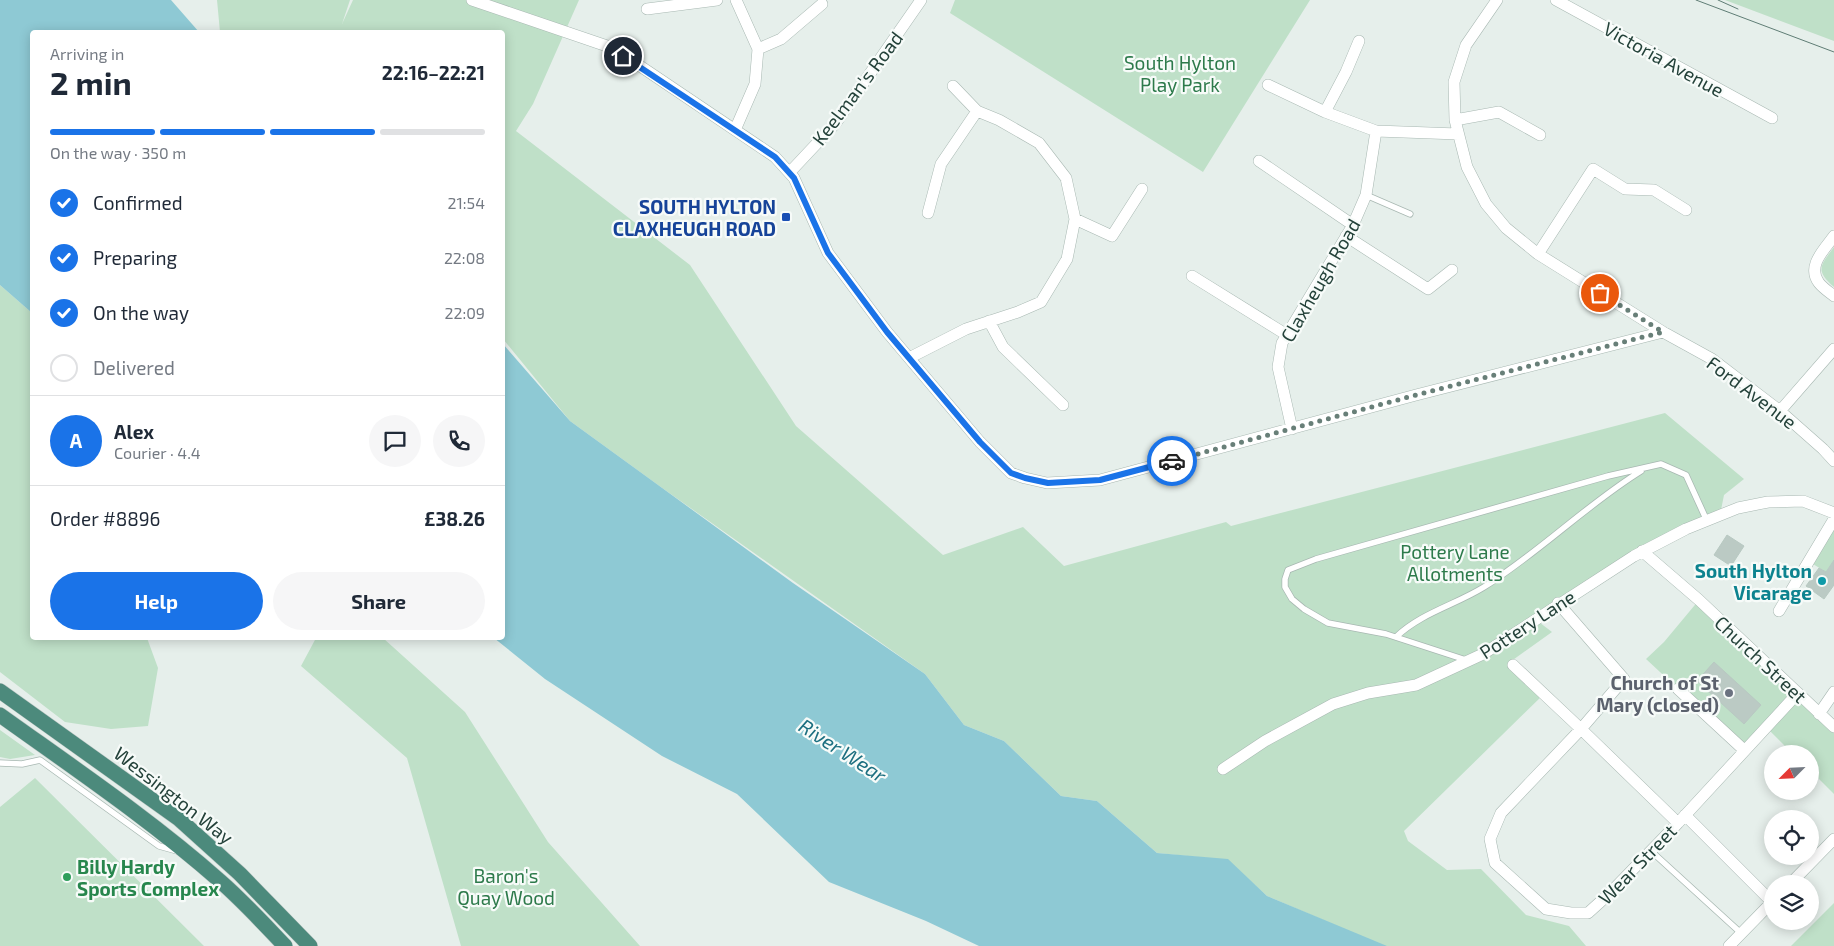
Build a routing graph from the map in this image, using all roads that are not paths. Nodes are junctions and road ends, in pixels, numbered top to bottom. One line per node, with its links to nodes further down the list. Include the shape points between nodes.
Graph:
1 (472, 0): 17 (street, via 607,46)
2 (717, 0): 8 (street)
3 (736, 0): 10 (street)
4 (921, 0): 22 (street, Keelman's Road, via 835,124)
5 (1497, 0): 16 (street, Ford Avenue, via 1466,45 1454,82)
6 (1556, 0): 15 (street, Victoria Avenue)
7 (822, 4): 10 (street, via 781,39)
8 (647, 9)
9 (1359, 41): 14 (street)
10 (758, 49): 17 (street, via 756,84)
11 (1268, 85): 14 (street)
12 (953, 86): 13 (street)
13 (977, 111): 26 (street, via 941,164); 28 (street, via 1039,143 1066,178)
14 (1325, 112): 18 (street)
15 (1772, 118)
16 (1454, 120): 19 (street, Ford Avenue); 20 (street, via 1499,112)
17 (736, 130): 22 (street, via 775,157)
18 (1376, 131): 19 (street); 24 (street, Claxheugh Road)
19 (1458, 134): 32 (street, Ford Avenue, via 1467,167 1486,204 1506,228)
20 (1540, 134)
21 (1259, 161): 29 (street)
22 (790, 172): 40 (street, via 828,253)
23 (1142, 189): 28 (street, via 1112,236)
24 (1366, 195): 27 (lane); 29 (street, Claxheugh Road)
25 (1686, 210): 32 (street, via 1654,190 1625,188 1594,169)
26 (928, 213)
27 (1410, 214)
28 (1075, 219): 36 (street, via 1067,259 1041,302)
29 (1352, 225): 30 (street, Claxheugh Road)
30 (1346, 236): 33 (street, via 1428,289); 38 (street, Claxheugh Road)
31 (1834, 236): 35 (street, via 1815,262 1814,272 1818,282)
32 (1538, 254): 37 (street, Ford Avenue)
33 (1452, 270)
34 (1192, 276): 38 (street)
35 (1834, 296)
36 (989, 321): 40 (street); 41 (street, via 1004,347)
37 (1663, 332): 42 (street, Ford Avenue, via 1712,359); 43 (street)
38 (1287, 335): 43 (street, Claxheugh Road, via 1282,343 1278,367)
39 (1834, 349): 42 (street)
40 (909, 358): 43 (street, via 980,442 1011,473 1048,483 1100,480)
41 (1063, 405)
42 (1780, 411): 44 (street, Ford Avenue)
43 (1292, 429)
44 (1834, 461)
45 (1646, 468): 48 (lane, via 1662,464 1686,475); 52 (lane, via 1484,587 1420,618); 52 (lane, via 1335,553 1288,570 1285,587 1292,599 1304,609 1328,623)
46 (1834, 513): 48 (street, Pottery Lane, via 1803,501 1768,502 1738,508)
47 (1834, 519): 51 (street)
48 (1707, 521): 49 (street, Pottery Lane)
49 (1642, 551): 50 (street, Pottery Lane); 58 (street, Church Street)
50 (1558, 604): 53 (street, Pottery Lane, via 1483,654); 62 (street, Wear Street, via 1624,679)
51 (1779, 611)
52 (1396, 637): 53 (lane)
53 (1468, 660): 65 (street, Pottery Lane, via 1416,685 1368,693 1333,704 1265,740)
54 (1513, 666): 62 (street)
55 (1678, 689): 63 (street)
56 (0, 691): 75 (highway, Wessington Way, via 179,820 240,874)
57 (1834, 692): 59 (street)
58 (1798, 693): 59 (street, Church Street); 63 (street, Wear Street)
59 (1820, 714): 61 (street, Church Street)
60 (0, 715): 69 (highway, Wessington Way)
61 (1834, 727)
62 (1582, 729): 66 (street); 68 (street, Wear Street, via 1501,813 1490,839 1495,863 1546,909 1588,913)
63 (1744, 750): 66 (street, Wear Street)
64 (0, 763): 69 (lane, via 22,764 40,760 159,846)
65 (1223, 769)
66 (1681, 819): 68 (street, Wear Street); 71 (street)
67 (1834, 838): 70 (street)
68 (1650, 850): 73 (lane)
69 (190, 856): 74 (highway, Wessington Way, via 222,882)
70 (1799, 875)
71 (1764, 895)
72 (1764, 911): 73 (street)
73 (1742, 934): 76 (street)
74 (284, 946)
75 (310, 946)
76 (1730, 946)

